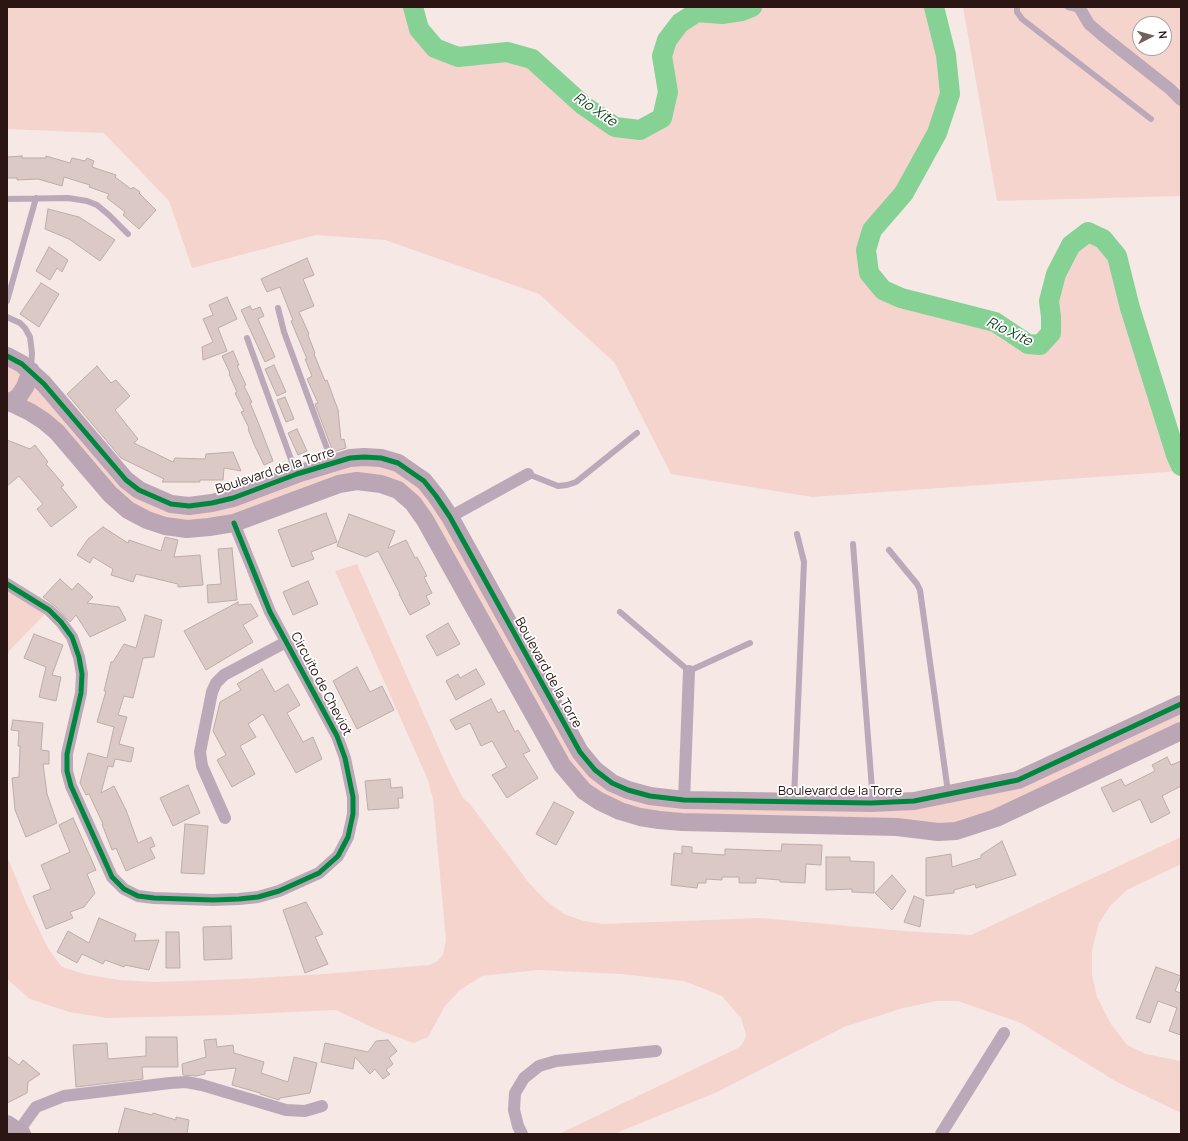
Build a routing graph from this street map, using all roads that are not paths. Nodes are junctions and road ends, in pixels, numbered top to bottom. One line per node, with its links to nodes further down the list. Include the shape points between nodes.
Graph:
1 (1017, 7): 5 (lane, via 1017,12 1022,18)
2 (1068, 7): 3 (lane)
3 (1080, 8): 4 (street, via 1089,24)
4 (1181, 100)
5 (1151, 119)
6 (36, 198): 7 (lane); 8 (lane, via 87,201 97,205); 9 (lane)
7 (7, 199)
8 (128, 234)
9 (7, 301)
10 (278, 308): 17 (lane, via 286,338)
11 (7, 317): 14 (lane, via 20,323 30,337)
12 (247, 338): 18 (lane)
13 (7, 356): 14 (street, Boulevard de la Torre)
14 (30, 371): 15 (street, via 19,396); 18 (street, Boulevard de la Torre, via 126,480 154,498 171,504 189,506 212,503 233,498)
15 (9, 402): 21 (street, via 30,412 53,428 110,494 128,510 165,526 187,529)
16 (637, 433): 19 (lane, via 576,482 558,486)
17 (332, 464): 18 (street, Boulevard de la Torre); 20 (street, Boulevard de la Torre, via 350,458 364,457 398,463 424,481)
18 (297, 474)
19 (528, 474): 20 (street)
20 (450, 517): 34 (street, Boulevard de la Torre, via 580,752 594,770 612,784 628,790 650,796)
21 (234, 523): 27 (street, Circuito de Cheviot, via 264,600); 40 (street, via 339,484 356,481 381,484 398,490 413,503 425,520 562,766 584,791 599,801 620,810 659,820)
22 (797, 534): 37 (lane, via 804,562)
23 (853, 544): 38 (lane)
24 (889, 550): 33 (lane, via 920,590)
25 (7, 584): 27 (street, Circuito de Cheviot, via 48,610 72,637 82,674 81,692 67,754 67,771 71,786 112,877 124,889 138,896 213,900 258,897 279,891 319,873 338,856 348,837 353,814 353,797 345,758 337,736)
26 (620, 612): 29 (lane)
27 (286, 642): 39 (street, via 224,675 212,692 200,752 202,766)
28 (750, 643): 29 (lane)
29 (689, 671): 34 (street)
30 (1181, 704): 32 (street, Boulevard de la Torre)
31 (1181, 731): 36 (street)
32 (1018, 780): 33 (street, Boulevard de la Torre); 36 (street, via 1026,785 1030,795)
33 (948, 794): 35 (street, Boulevard de la Torre)
34 (684, 800): 37 (street, Boulevard de la Torre)
35 (914, 801): 38 (street, Boulevard de la Torre); 40 (street, via 911,808 912,817)
36 (1029, 802): 40 (street, via 996,818 956,830)
37 (794, 803): 38 (street, Boulevard de la Torre)
38 (871, 803)
39 (225, 818)
40 (920, 830)
41 (1004, 1033): 46 (street)
42 (656, 1051): 45 (street, via 556,1060 539,1066 524,1078 515,1093 514,1110)
43 (322, 1106): 44 (street, via 305,1112 286,1110 202,1085 170,1083 64,1096 36,1107)
44 (15, 1130)
45 (522, 1134)
46 (941, 1134)

